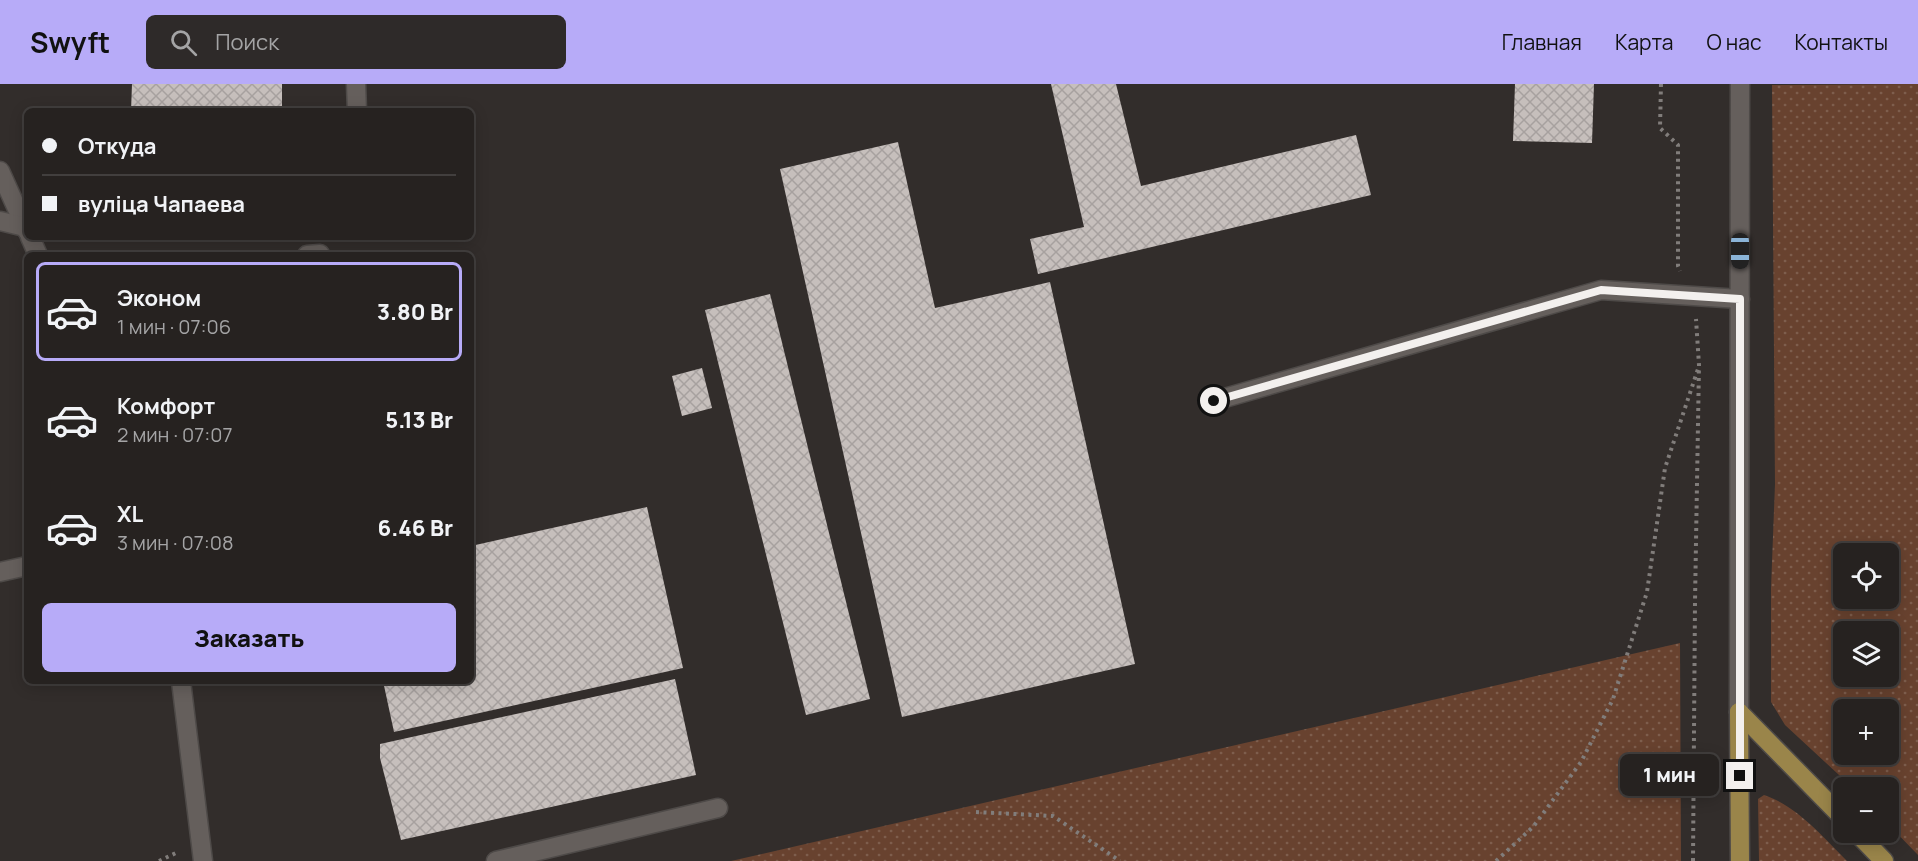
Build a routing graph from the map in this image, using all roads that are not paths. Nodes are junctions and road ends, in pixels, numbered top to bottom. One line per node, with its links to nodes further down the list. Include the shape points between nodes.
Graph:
1 (356, 84): 3 (street)
2 (1740, 84): 8 (street)
3 (357, 108)
4 (0, 171): 6 (street)
5 (0, 221): 7 (street)
6 (24, 225)
7 (24, 231)
8 (1740, 299): 9 (street, via 1601,290); 13 (street)
9 (1214, 401)
10 (24, 567): 11 (street)
11 (0, 573)
12 (181, 684): 17 (street)
13 (1739, 712): 15 (main road); 19 (main road)
14 (718, 808): 18 (street)
15 (1833, 808)
16 (1867, 843): 20 (main road)
17 (203, 861)
18 (496, 861)
19 (1740, 861)
20 (1884, 861)

